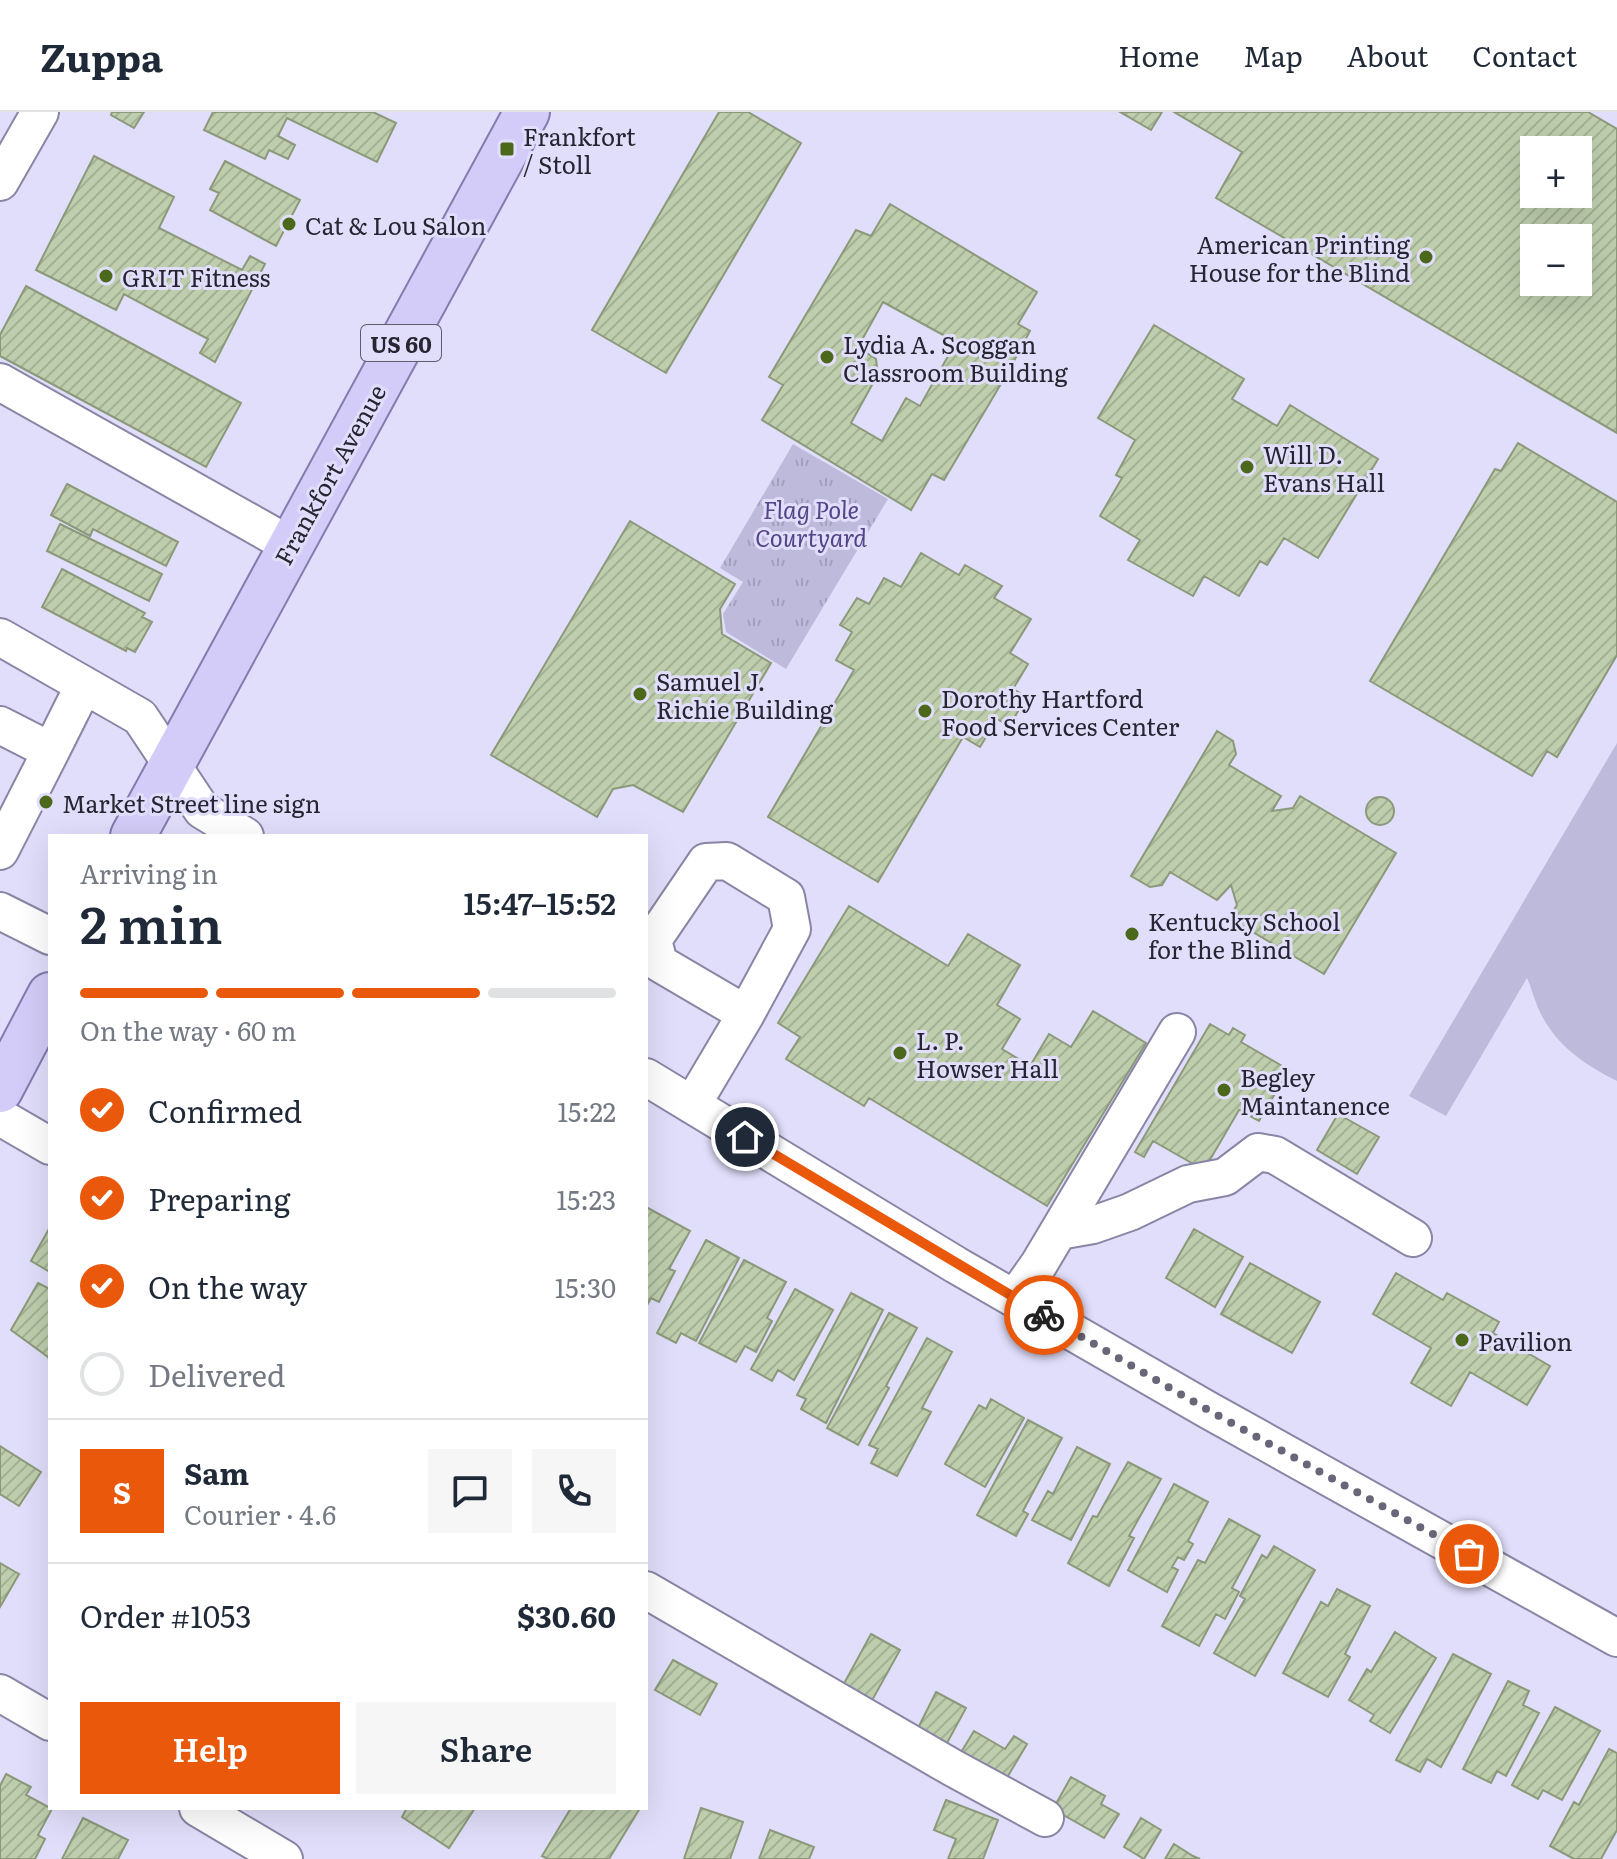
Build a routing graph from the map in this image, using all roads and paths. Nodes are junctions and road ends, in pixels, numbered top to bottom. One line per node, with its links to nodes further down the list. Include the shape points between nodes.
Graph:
1 (40, 112): 3 (street)
2 (527, 112): 5 (main road, Frankfort Avenue / US 60)
3 (0, 182)
4 (0, 382): 5 (street)
5 (290, 545): 10 (main road, Frankfort Avenue / US 60)
6 (0, 637): 7 (street)
7 (84, 685): 9 (street); 10 (street, via 140,717)
8 (0, 725): 9 (street)
9 (51, 751): 13 (street)
10 (171, 763): 11 (main road, Frankfort Avenue / US 60); 12 (street, via 202,810)
11 (134, 834)
12 (242, 834)
13 (0, 851)
14 (0, 911): 15 (street)
15 (48, 935)
16 (48, 999): 20 (main road)
17 (746, 1014): 21 (street)
18 (1177, 1032): 24 (street)
19 (648, 1078): 21 (street)
20 (0, 1090)
21 (692, 1105): 26 (street)
22 (0, 1117): 23 (street)
23 (48, 1145)
24 (1059, 1231): 25 (street, via 1093,1225 1188,1184 1225,1177 1258,1152 1275,1155); 26 (street)
25 (1413, 1238)
26 (1015, 1298): 28 (street)
27 (648, 1591): 32 (street)
28 (1617, 1638)
29 (6, 1708): 30 (street)
30 (48, 1721)
31 (201, 1810): 33 (street)
32 (1045, 1818)
33 (284, 1859)

